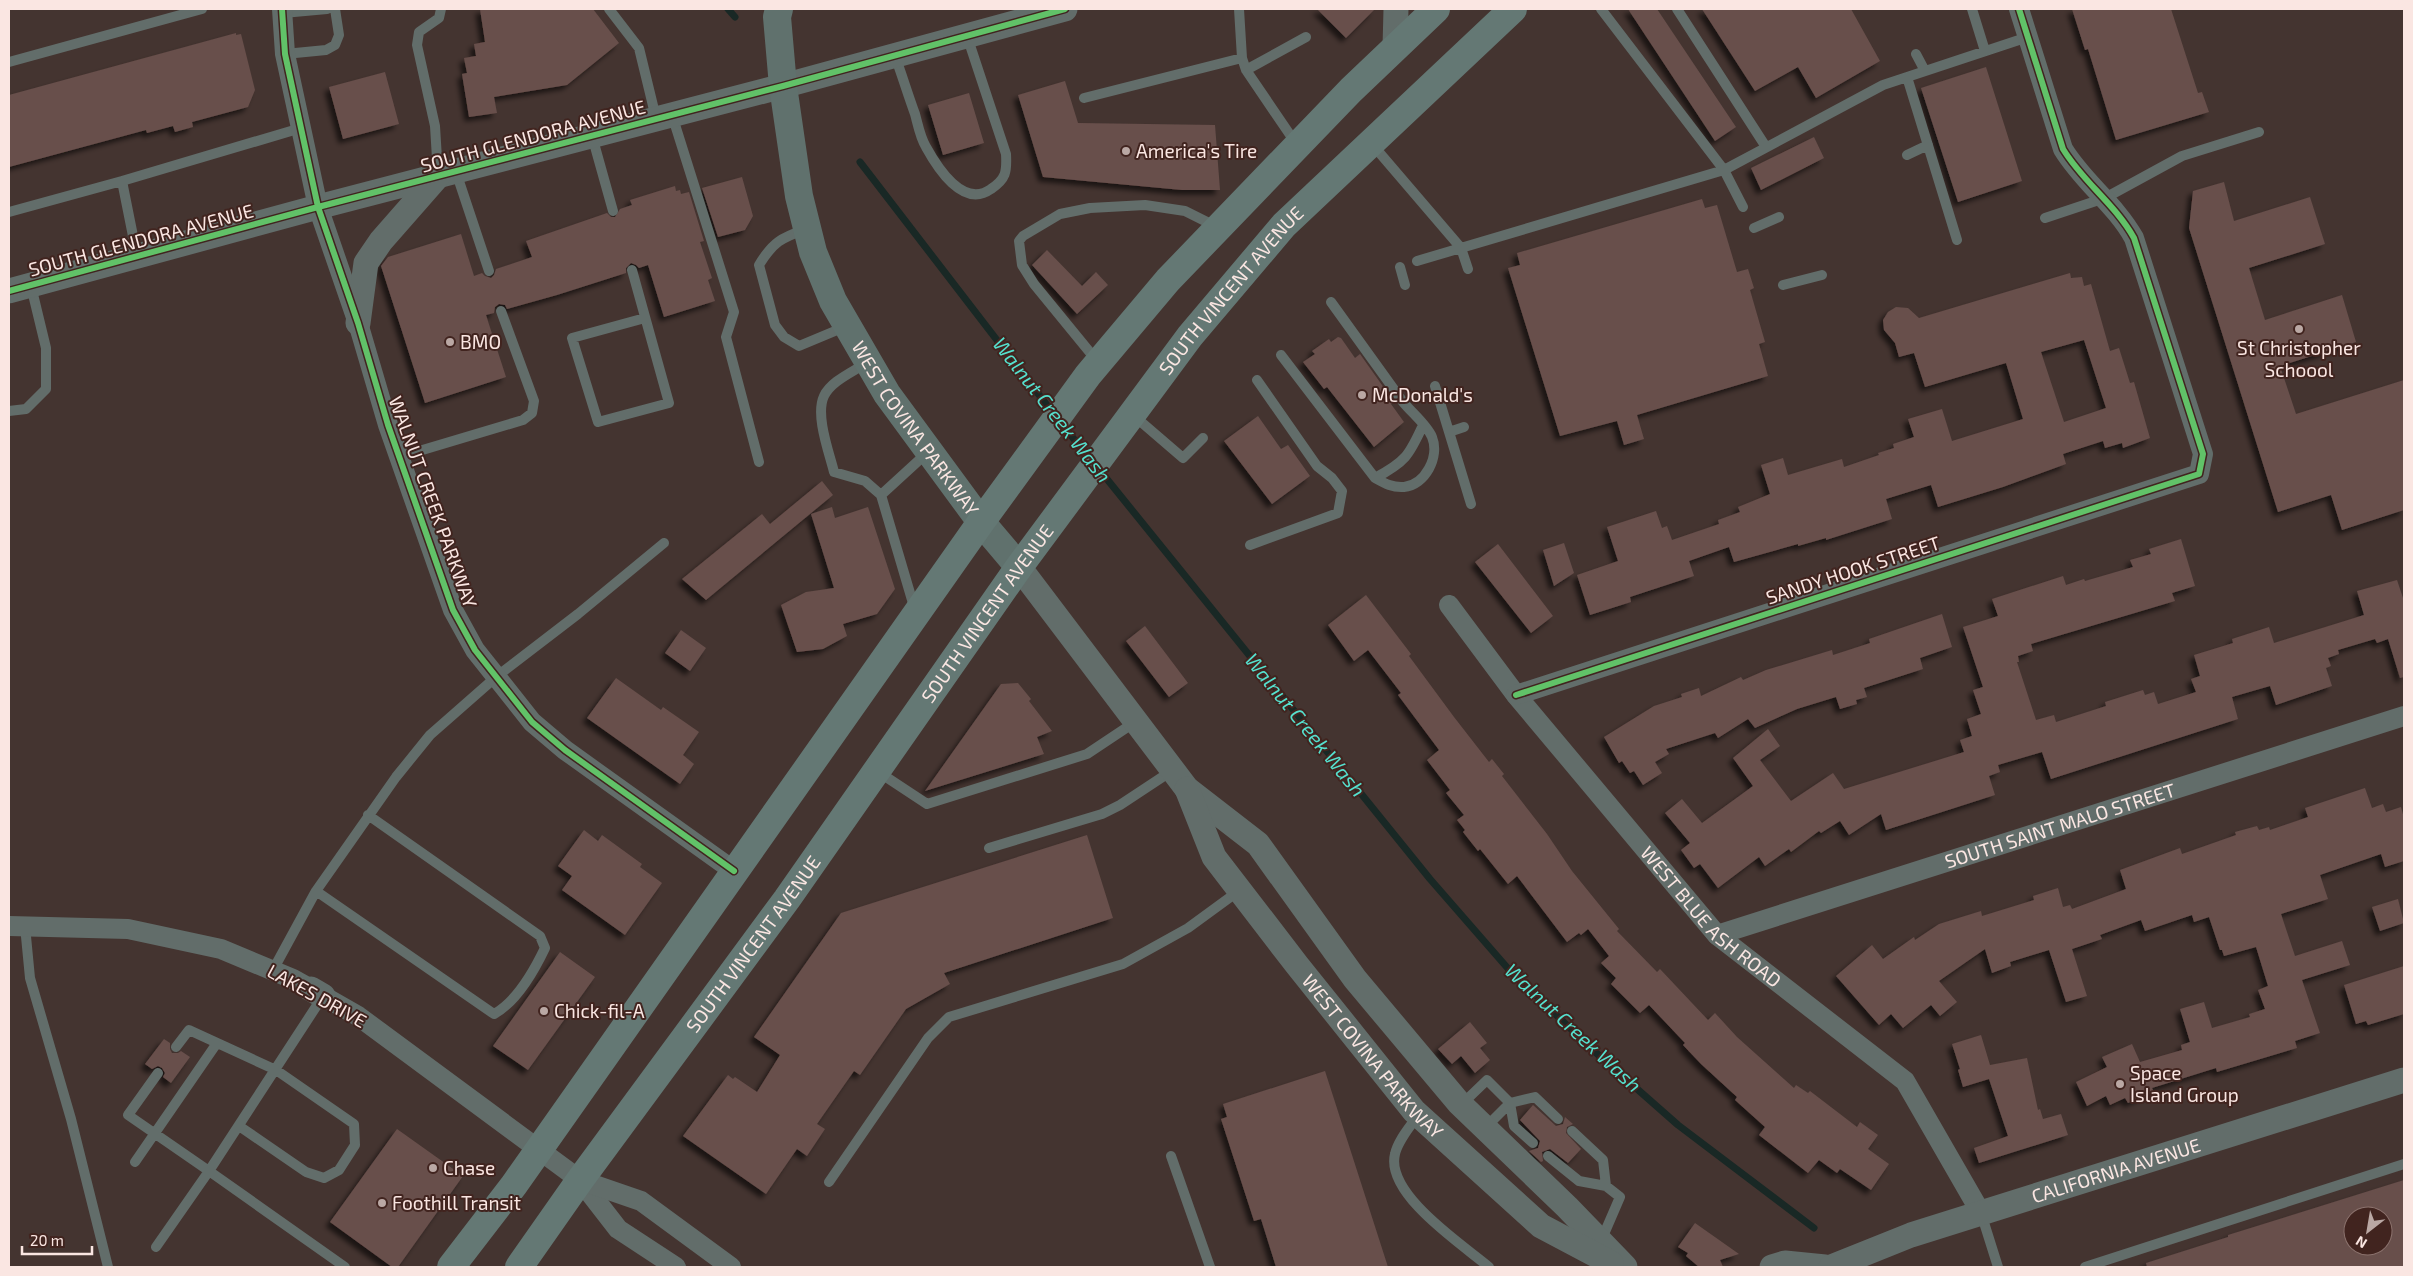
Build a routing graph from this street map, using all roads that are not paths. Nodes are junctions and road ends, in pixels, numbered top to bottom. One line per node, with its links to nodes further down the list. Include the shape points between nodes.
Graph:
1 (202, 9): 26 (lane)
2 (327, 9): 15 (lane)
3 (335, 9): 22 (lane, via 339,35 335,45 326,50)
4 (441, 9): 42 (lane, via 439,18 419,32 417,45)
5 (609, 9): 32 (lane, via 639,48)
6 (1239, 9): 25 (lane)
7 (1396, 9): 20 (street)
8 (1436, 9): 20 (main road)
9 (1513, 9): 36 (main road, SOUTH VINCENT AVENUE)
10 (1601, 9): 41 (lane)
11 (1676, 9): 39 (lane)
12 (1972, 9): 21 (lane)
13 (2019, 9): 19 (street)
14 (1058, 10): 17 (street, SOUTH GLENDORA AVENUE)
15 (282, 11): 22 (street, WALNUT CREEK PARKWAY)
16 (775, 12): 30 (main road, WEST COVINA PARKWAY)
17 (967, 36): 24 (street, SOUTH GLENDORA AVENUE); 24 (lane, via 1006,154 1007,171 1002,182 987,192 969,194 943,173 925,145)
18 (1306, 37): 27 (lane)
19 (2028, 37): 21 (lane); 44 (street, via 2063,149 2075,168)
20 (1395, 47): 37 (main road)
21 (1985, 51): 28 (lane)
22 (285, 54): 33 (street, WALNUT CREEK PARKWAY)
23 (1916, 54): 28 (lane)
24 (895, 55): 30 (street, SOUTH GLENDORA AVENUE)
25 (1242, 58): 27 (lane); 31 (lane)
26 (9, 62)
27 (1246, 70): 37 (lane)
28 (1925, 71): 29 (lane)
29 (1907, 78): 38 (lane); 39 (lane, via 1883,85)
30 (783, 86): 32 (street, SOUTH GLENDORA AVENUE); 53 (main road, WEST COVINA PARKWAY)
31 (1084, 98)
32 (664, 117): 35 (street, SOUTH GLENDORA AVENUE); 84 (lane, via 734,312 726,337)
33 (301, 128): 43 (lane); 46 (street, WALNUT CREEK PARKWAY)
34 (2259, 132): 44 (lane, via 2182,156)
35 (592, 136): 42 (street, SOUTH GLENDORA AVENUE); 47 (lane)
36 (1371, 143): 55 (lane); 77 (main road, SOUTH VINCENT AVENUE, via 1284,225 1190,336)
37 (1297, 146): 51 (main road)
38 (1928, 146): 40 (lane); 54 (lane)
39 (1766, 147): 41 (lane)
40 (1907, 155)
41 (1724, 170): 45 (lane); 55 (lane)
42 (447, 174): 46 (street, SOUTH GLENDORA AVENUE); 61 (lane); 69 (street, via 381,241 366,262)
43 (122, 181): 48 (lane); 56 (lane)
44 (2105, 198): 50 (lane); 95 (street, SANDY HOOK STREET, via 2123,218 2134,238 2203,454 2199,474)
45 (1743, 206)
46 (318, 208): 56 (street, SOUTH GLENDORA AVENUE); 69 (street, WALNUT CREEK PARKWAY)
47 (613, 211)
48 (9, 212)
49 (1779, 217): 52 (lane)
50 (2045, 218)
51 (1218, 228): 73 (main road, via 1168,280); 73 (lane, via 1185,211 1145,205 1090,208 1060,214 1023,236 1019,241 1022,265)
52 (1754, 228)
53 (807, 229): 70 (main road, WEST COVINA PARKWAY, via 833,301); 70 (lane, via 780,239 768,249 759,265 775,325 784,337 799,346)
54 (1957, 240)
55 (1461, 248): 57 (lane); 59 (lane)
56 (137, 256): 65 (street, SOUTH GLENDORA AVENUE)
57 (1417, 261)
58 (1400, 267): 63 (lane)
59 (1468, 269)
60 (632, 270): 68 (lane)
61 (489, 271)
62 (1822, 275): 64 (lane)
63 (1405, 285)
64 (1783, 285)
65 (20, 288): 76 (lane, via 46,348 46,389 26,409)
66 (1331, 302): 78 (lane)
67 (501, 310): 83 (lane, via 534,401 532,413 523,420)
68 (646, 318): 68 (lane, via 670,403 598,422 572,338)
69 (358, 324): 83 (street, WALNUT CREEK PARKWAY)
70 (847, 326): 72 (main road, WEST COVINA PARKWAY)
71 (1281, 355): 85 (lane)
72 (867, 362): 82 (main road, WEST COVINA PARKWAY); 86 (lane, via 833,386 824,396 820,413 834,472 865,481)
73 (1098, 363): 88 (main road)
74 (1257, 380): 90 (lane, via 1316,466 1342,491 1338,513)
75 (1435, 386): 80 (lane)
76 (9, 411)
77 (1133, 414): 81 (lane, via 1183,458); 91 (main road, SOUTH VINCENT AVENUE)
78 (1423, 425): 85 (lane, via 1411,452 1397,466); 85 (lane, via 1432,437 1435,453 1430,468 1416,483 1405,487 1389,486)
79 (1464, 427): 80 (lane)
80 (1449, 432): 87 (lane)
81 (1203, 438)
82 (929, 452): 86 (lane); 88 (main road, WEST COVINA PARKWAY)
83 (399, 457): 94 (street, WALNUT CREEK PARKWAY, via 453,610 475,650)
84 (759, 462)
85 (1375, 478)
86 (881, 495): 93 (lane)
87 (1472, 504)
88 (980, 522): 91 (main road, WEST COVINA PARKWAY); 93 (main road)
89 (664, 543): 94 (lane)
90 (1250, 545)
91 (1019, 567): 97 (street, WEST COVINA PARKWAY); 98 (main road, SOUTH VINCENT AVENUE)
92 (1449, 605): 95 (street, WEST BLUE ASH ROAD)
93 (916, 613): 102 (main road)
94 (496, 677): 100 (lane, via 430,735); 102 (street, WALNUT CREEK PARKWAY, via 532,722 565,750)
95 (1516, 695): 106 (street, WEST BLUE ASH ROAD)
96 (2404, 716): 106 (street, SOUTH SAINT MALO STREET)
97 (1136, 721): 98 (lane, via 1087,754 927,804); 99 (street, WEST COVINA PARKWAY)
98 (876, 770): 129 (main road, SOUTH VINCENT AVENUE, via 787,899)
99 (1180, 779): 101 (lane, via 1102,814); 103 (street, WEST COVINA PARKWAY, via 1214,857); 115 (street, WEST COVINA PARKWAY, via 1258,844 1355,979)
100 (368, 815): 104 (lane); 104 (lane, via 540,936 545,948 537,965 504,1009 494,1014)
101 (988, 848)
102 (734, 871): 123 (main road)
103 (1240, 890): 116 (street, WEST COVINA PARKWAY, via 1296,965); 130 (lane, via 1188,928 1122,964 949,1017 928,1038)
104 (316, 891): 107 (lane)
105 (17, 926): 107 (street, LAKES DRIVE, via 128,929 221,949); 135 (lane)
106 (1717, 935): 132 (street, WEST BLUE ASH ROAD, via 1905,1081)
107 (273, 970): 108 (street, LAKES DRIVE)
108 (317, 992): 111 (lane); 123 (street, LAKES DRIVE, via 358,1016)
109 (217, 1043): 110 (lane, via 188,1030); 111 (lane); 121 (lane)
110 (176, 1047)
111 (276, 1070): 118 (lane); 118 (lane, via 354,1124 355,1145 339,1170 324,1178 306,1172)
112 (158, 1073): 121 (lane, via 128,1116)
113 (2404, 1080): 132 (street, CALIFORNIA AVENUE)
114 (1510, 1103): 115 (lane, via 1487,1080); 117 (lane, via 1535,1097); 119 (lane); 122 (lane, via 1514,1126)
115 (1461, 1105): 119 (street, WEST COVINA PARKWAY)
116 (1418, 1114): 142 (lane, via 1397,1148 1395,1172 1418,1208); 143 (street, WEST COVINA PARKWAY, via 1541,1226)
117 (1558, 1118)
118 (239, 1126): 128 (lane)
119 (1485, 1128): 133 (street, WEST COVINA PARKWAY)
120 (1572, 1131): 131 (lane, via 1603,1160)
121 (155, 1134): 126 (lane); 128 (lane)
122 (1533, 1143)
123 (538, 1149): 129 (street, LAKES DRIVE); 137 (main road)
124 (1171, 1156): 141 (lane)
125 (1548, 1156): 131 (lane, via 1579,1181)
126 (135, 1162)
127 (2404, 1164): 149 (lane)
128 (209, 1171): 134 (lane); 136 (lane)
129 (580, 1180): 138 (main road, SOUTH VINCENT AVENUE); 139 (street, via 618,1229); 140 (street, via 641,1201)
130 (829, 1182)
131 (1606, 1186): 133 (lane, via 1620,1197)
132 (1981, 1213): 147 (street, CALIFORNIA AVENUE, via 1911,1235); 148 (lane)
133 (1601, 1242): 144 (street, WEST COVINA PARKWAY)
134 (156, 1247)
135 (108, 1267)
136 (345, 1267)
137 (451, 1267)
138 (519, 1267)
139 (676, 1267)
140 (731, 1267)
141 (1210, 1267)
142 (1489, 1267)
143 (1619, 1267)
144 (1625, 1267)
145 (1772, 1267): 146 (street, via 1785,1263)
146 (1825, 1267)
147 (1831, 1267)
148 (1998, 1267)
149 (2085, 1267)

